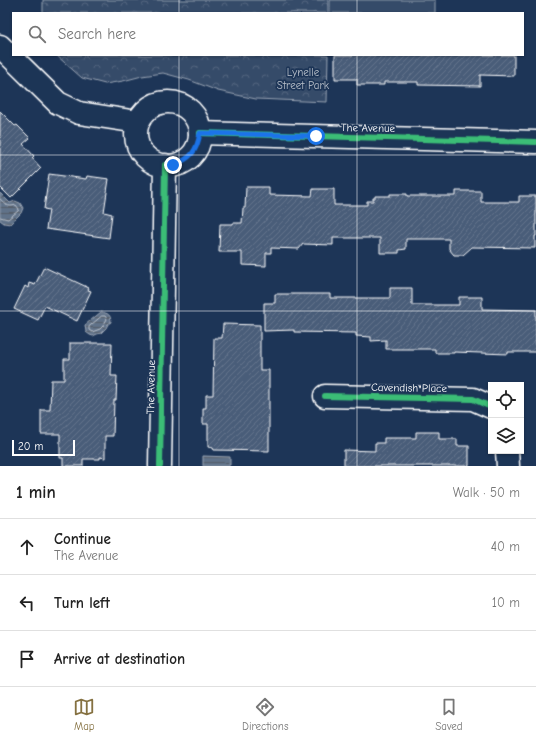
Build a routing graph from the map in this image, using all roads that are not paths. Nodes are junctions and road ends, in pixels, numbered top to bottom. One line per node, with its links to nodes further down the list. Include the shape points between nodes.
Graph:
1 (0, 46): 2 (street, via 58,103 79,113)
2 (138, 122): 3 (street, via 144,112 152,106 173,102 184,106 192,113); 5 (street, via 136,131 140,149 146,157)
3 (200, 133): 4 (street, The Avenue); 5 (street, via 199,142 189,157 182,162)
4 (536, 142)
5 (165, 165): 9 (street, The Avenue)
6 (325, 396): 7 (street, Cavendish Place, via 473,399)
7 (488, 406)
8 (507, 454): 10 (street)
9 (160, 466)
10 (508, 466)

